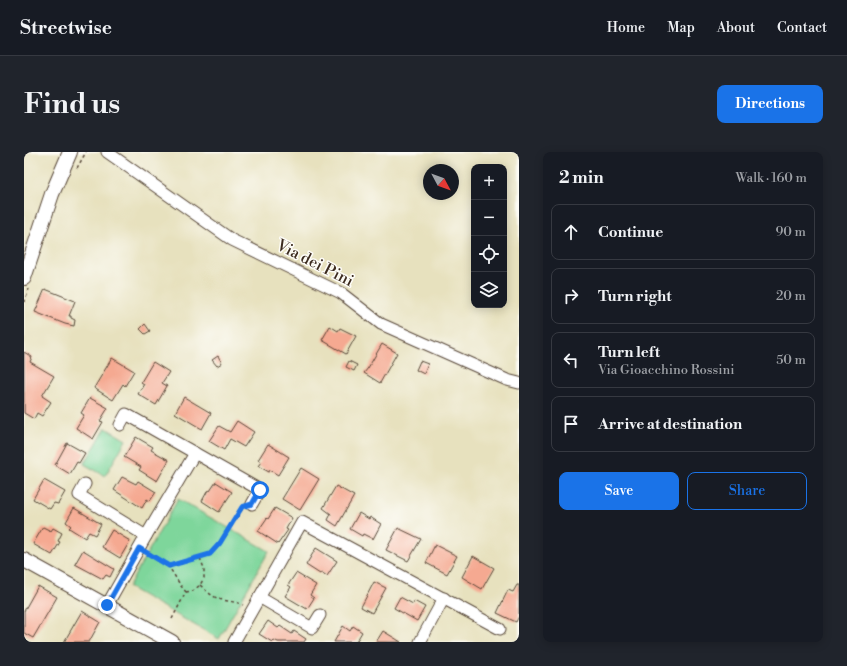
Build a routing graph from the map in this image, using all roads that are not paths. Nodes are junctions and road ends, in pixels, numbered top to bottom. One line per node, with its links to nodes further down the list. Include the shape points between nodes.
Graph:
1 (70, 152): 3 (street, via 52,194)
2 (107, 152): 4 (street, Via dei Pini, via 232,240 341,293 381,324)
3 (24, 278)
4 (519, 383)
5 (120, 425): 6 (street, via 126,414)
6 (195, 453): 8 (street, via 260,490); 9 (street)
7 (85, 484): 9 (street, via 79,495)
8 (252, 504)
9 (146, 536): 13 (street)
10 (24, 560): 13 (street)
11 (259, 597): 12 (street, via 302,522); 14 (street, via 312,628); 17 (street)
12 (444, 598): 15 (street); 18 (street)
13 (107, 605): 16 (street)
14 (320, 614)
15 (500, 629)
16 (172, 642)
17 (234, 642)
18 (420, 642)

